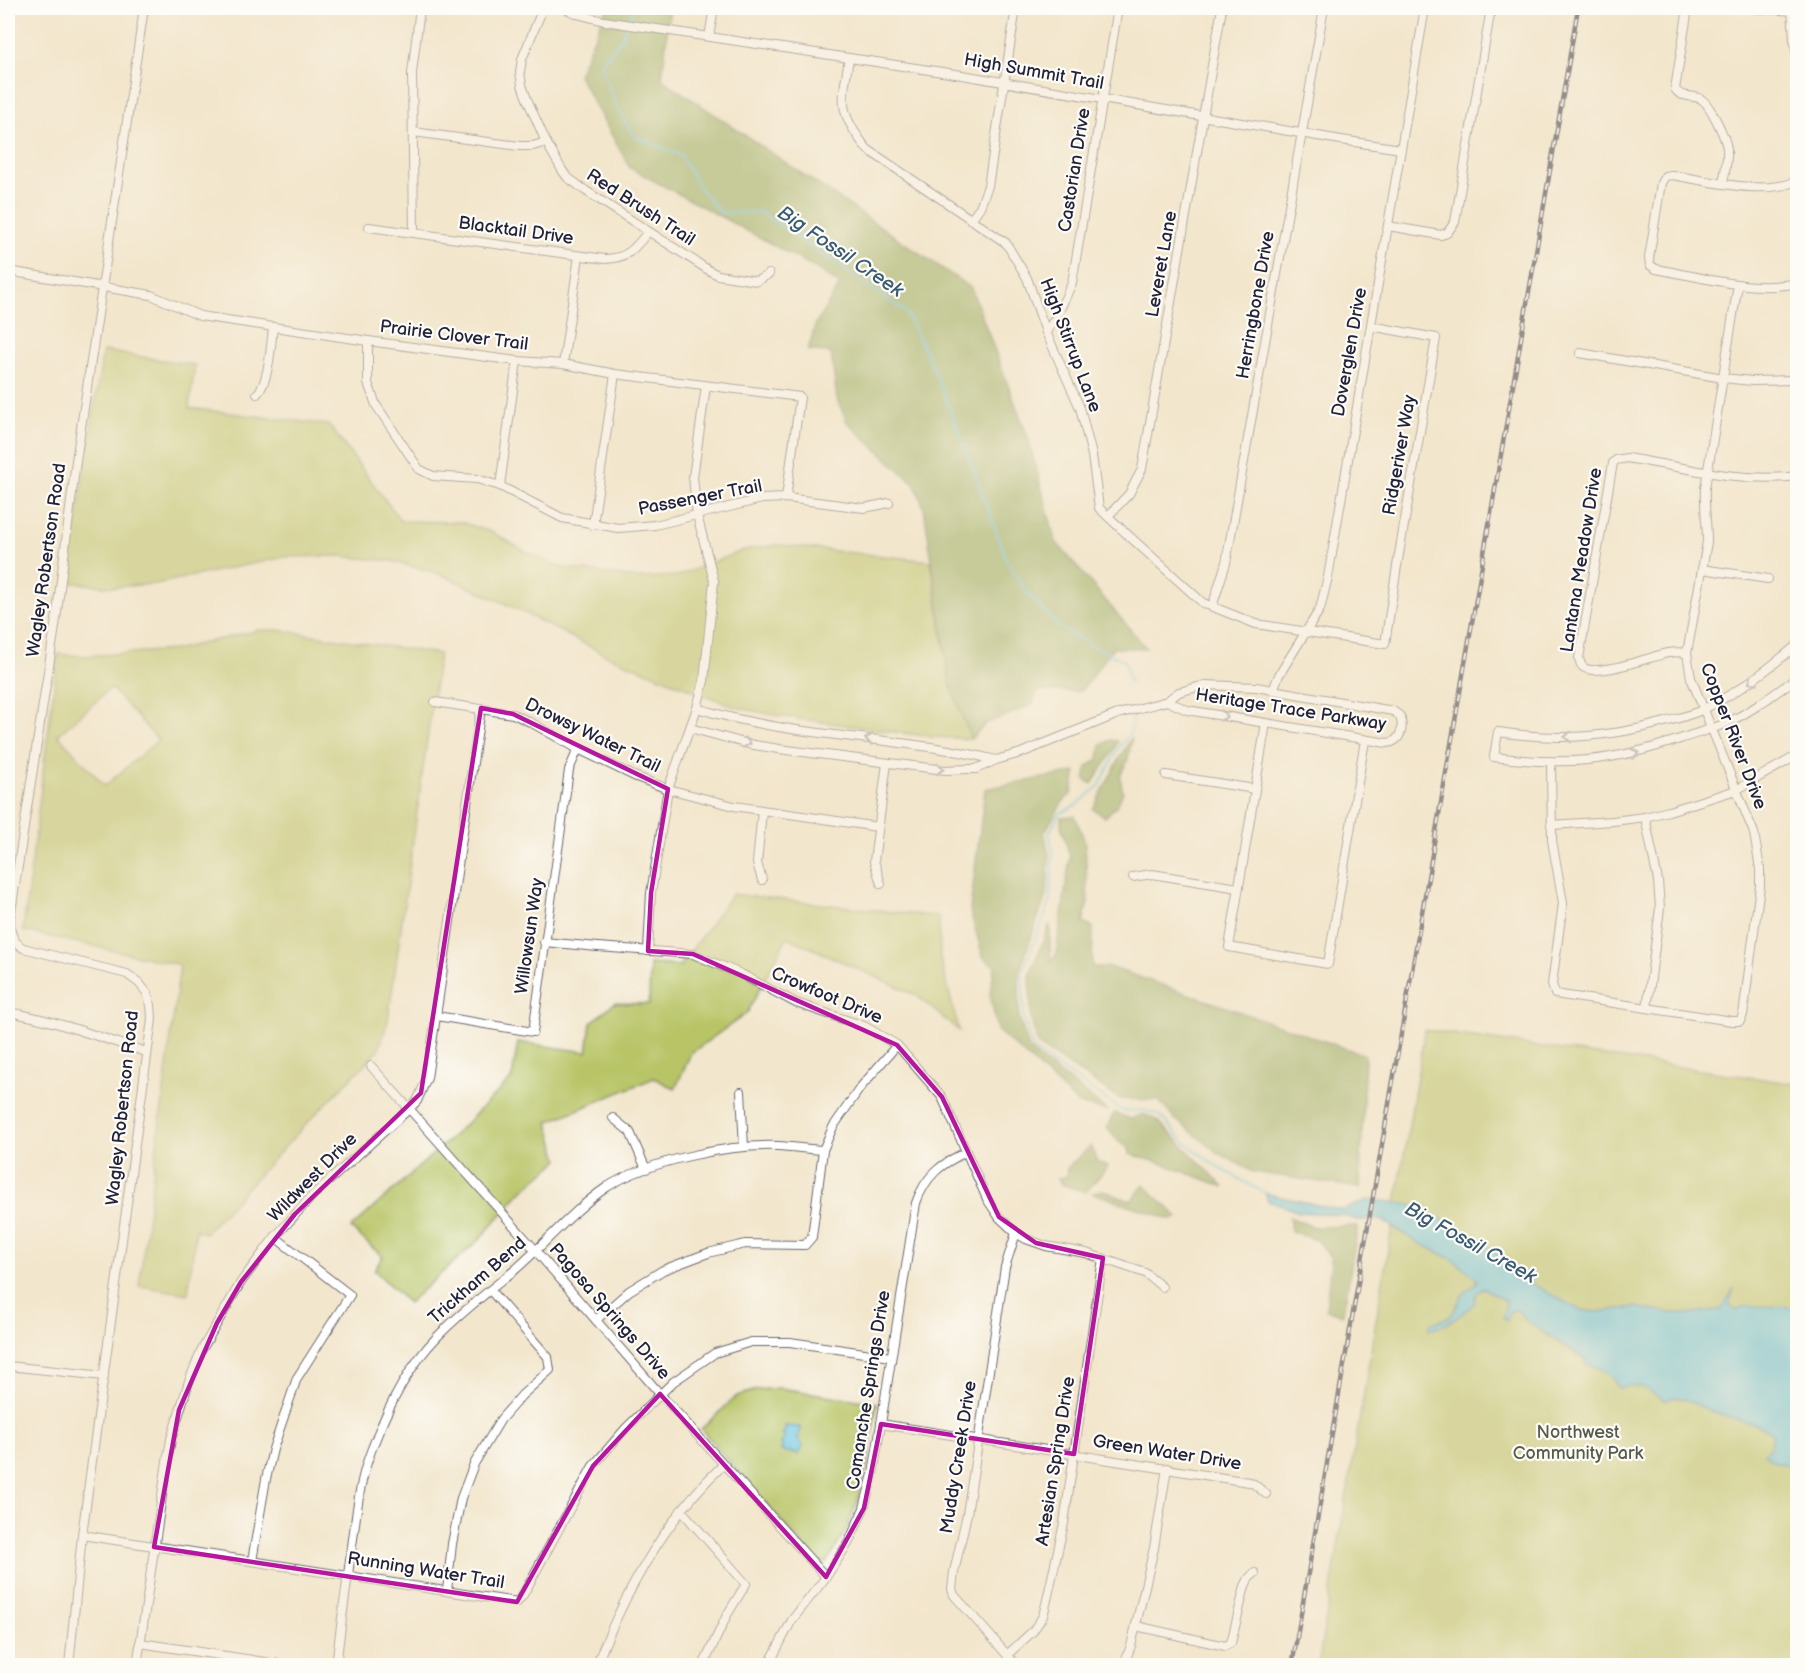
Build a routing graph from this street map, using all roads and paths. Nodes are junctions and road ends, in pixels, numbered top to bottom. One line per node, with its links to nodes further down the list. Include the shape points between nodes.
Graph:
1 (144, 8): 37 (street, Wagley Robertson Road)
2 (420, 8): 21 (street, via 412,74)
3 (543, 8): 23 (street, Red Brush Trail, via 520,72)
4 (564, 8): 15 (street, High Summit Trail, via 604,21)
5 (714, 8): 15 (street)
6 (1016, 8): 18 (street)
7 (1118, 8): 19 (street, Castorian Drive)
8 (1222, 8): 20 (street, Leveret Lane)
9 (1324, 8): 22 (street, Herringbone Drive)
10 (1425, 8): 24 (street, Doverglen Drive)
11 (1491, 8): 28 (street, via 1455,222 1441,235)
12 (1688, 8): 26 (street, via 1676,89 1677,93 1697,97 1708,105 1727,146)
13 (1749, 8): 14 (street)
14 (1794, 10): 17 (street)
15 (709, 37): 16 (street, High Summit Trail)
16 (849, 58): 18 (street, High Summit Trail); 27 (street, High Stirrup Lane, via 843,98 852,130 867,149)
17 (1797, 59)
18 (1005, 82): 19 (street, High Summit Trail); 27 (street, via 988,186)
19 (1102, 99): 20 (street, High Summit Trail); 40 (street, Castorian Drive, via 1072,283)
20 (1203, 116): 22 (street, High Summit Trail); 56 (street, Leveret Lane, via 1142,469 1129,494)
21 (413, 132): 23 (street, via 519,146); 30 (street)
22 (1302, 134): 24 (street, High Summit Trail); 60 (street, Herringbone Drive, via 1226,563)
23 (546, 142): 31 (street, Red Brush Trail, via 567,177)
24 (1401, 148): 28 (street, Doverglen Drive)
25 (1797, 180): 26 (street, via 1766,187)
26 (1724, 183): 36 (street, via 1665,176 1648,258 1656,269)
27 (971, 220): 40 (street, High Stirrup Lane, via 1006,243 1027,278)
28 (1388, 226): 38 (street, Doverglen Drive)
29 (369, 227): 30 (street, Blacktail Drive)
30 (414, 232): 32 (street, Blacktail Drive)
31 (648, 232): 32 (street, Blacktail Drive, via 623,256); 34 (street, Red Brush Trail, via 718,275 757,281)
32 (579, 256): 44 (street)
33 (8, 271): 37 (street, Prairie Clover Trail)
34 (769, 274)
35 (1797, 283): 36 (street)
36 (1738, 284): 46 (street, Copper River Drive)
37 (102, 286): 39 (street, Prairie Clover Trail, via 151,295 200,316); 99 (street, Wagley Robertson Road, via 10,924 14,942 22,948 119,971 135,979 151,1005)
38 (1371, 326): 61 (street, Doverglen Drive, via 1328,577 1320,609); 62 (street, Ridgeriver Way, via 1436,338)
39 (273, 327): 41 (street, Prairie Clover Trail); 49 (street, via 265,381)
40 (1046, 332): 56 (street, High Stirrup Lane, via 1080,408 1092,455 1099,508)
41 (368, 341): 43 (street, Prairie Clover Trail); 52 (street, Passenger Trail, via 368,382 376,405 419,469 433,476 477,479)
42 (1580, 353): 46 (street)
43 (517, 361): 44 (street, Prairie Clover Trail); 52 (street)
44 (563, 364): 45 (street, Prairie Clover Trail)
45 (615, 374): 48 (street, Prairie Clover Trail); 57 (street)
46 (1723, 378): 47 (street); 50 (street, Copper River Drive)
47 (1797, 380)
48 (706, 386): 53 (street, Prairie Clover Trail, via 800,398); 55 (street, via 693,477)
49 (257, 394)
50 (1708, 472): 51 (street); 58 (street, Copper River Drive, via 1704,505 1707,542); 64 (street, Lantana Meadow Drive, via 1627,458 1617,460 1611,467 1579,658 1583,667 1593,670 1621,667 1667,653)
51 (1797, 476)
52 (500, 486): 57 (street, Passenger Trail, via 562,518)
53 (786, 498): 54 (street, Passenger Trail, via 864,508); 55 (street, Passenger Trail, via 762,499)
54 (889, 503)
55 (697, 515): 57 (street, Passenger Trail, via 655,525); 70 (street, via 714,581 704,681)
56 (1108, 516): 60 (street, High Stirrup Lane, via 1179,583)
57 (593, 525)
58 (1702, 569): 59 (street); 64 (street, Copper River Drive)
59 (1768, 579)
60 (1212, 607): 61 (street, High Stirrup Lane, via 1256,624)
61 (1307, 632): 62 (street, High Stirrup Lane); 66 (street, Doverglen Drive)
62 (1385, 644)
63 (1797, 644): 71 (street, one-way to 71, via 1752,681)
64 (1687, 653): 71 (street, Copper River Drive)
65 (1797, 677): 74 (street, via 1756,707)
66 (1273, 690): 67 (street, Heritage Trace Parkway, via 1205,685 1179,692); 75 (street, Heritage Trace Parkway, via 1393,711 1401,716 1396,741)
67 (1167, 701): 72 (street, Heritage Trace Parkway, one-way to 72, via 1187,710); 78 (street, Heritage Trace Parkway, via 1118,714)
68 (435, 702): 69 (street, Drowsy Water Trail)
69 (481, 708): 76 (street, Drowsy Water Trail, via 520,717); 97 (street, Wildwest Drive)
70 (697, 708): 73 (street); 78 (street, Heritage Trace Parkway, one-way to 70, via 948,748 758,724)
71 (1703, 710): 74 (street, Copper River Drive); 79 (street, one-way to 79, via 1614,734 1557,738 1498,732 1494,757)
72 (1266, 723): 75 (street, Heritage Trace Parkway); 83 (street)
73 (690, 728): 80 (street, Heritage Trace Parkway, one-way to 80, via 755,745); 82 (street)
74 (1711, 729): 79 (street, one-way to 74, via 1616,757); 84 (street, Copper River Drive)
75 (1365, 740): 92 (street, via 1328,964 1229,947)
76 (578, 749): 82 (street, Drowsy Water Trail); 93 (street, Willowsun Way, via 569,770)
77 (1797, 755): 84 (street)
78 (996, 760): 80 (street, Heritage Trace Parkway, one-way to 78, via 945,770 976,769)
79 (1551, 762): 87 (street)
80 (887, 763): 88 (street)
81 (1166, 775): 83 (street)
82 (668, 789): 85 (street, Drowsy Water Trail); 94 (street, via 651,893)
83 (1255, 789): 92 (street)
84 (1736, 790): 86 (street); 95 (street, Copper River Drive, via 1754,833 1760,886 1743,1015 1740,1021 1732,1021)
85 (762, 811): 88 (street, Drowsy Water Trail); 90 (street, via 757,863)
86 (1644, 817): 87 (street); 95 (street, via 1660,908)
87 (1551, 825): 95 (street, via 1563,903 1552,984 1555,994)
88 (878, 827): 91 (street, via 874,861)
89 (1133, 877): 92 (street, via 1152,874)
90 (762, 880)
91 (881, 884)
92 (1238, 888)
93 (544, 942): 94 (street, Crowfoot Drive); 97 (street, Willowsun Way, via 533,1032)
94 (648, 951): 98 (street, Crowfoot Drive, via 693,954 796,1003 864,1026)
95 (1647, 1008)
96 (8, 1012): 99 (street, via 73,1027)
97 (437, 1016): 102 (street, Wildwest Drive, via 427,1078)
98 (897, 1045): 105 (street, via 860,1088 833,1127); 106 (street, Crowfoot Drive, via 942,1097)
99 (147, 1052): 117 (street, Wagley Robertson Road)
100 (371, 1066): 102 (street, Pagosa Springs Drive)
101 (741, 1092): 104 (street)
102 (410, 1109): 109 (street, Wildwest Drive, via 328,1180); 110 (street, Pagosa Springs Drive)
103 (613, 1118): 107 (street, via 630,1132)
104 (744, 1147): 105 (street, Trickham Bend); 107 (street, Trickham Bend)
105 (823, 1150): 114 (street, via 812,1237 805,1245 745,1244 708,1252 663,1270 629,1291)
106 (966, 1152): 108 (street, Crowfoot Drive, via 993,1209); 115 (street, Comanche Springs Drive, via 939,1167 919,1195)
107 (646, 1169): 110 (street, Trickham Bend, via 608,1186 569,1216)
108 (1016, 1233): 111 (street, Crowfoot Drive, via 1046,1246); 120 (street, Muddy Creek Drive, via 1005,1267)
109 (275, 1237): 127 (street, Wildwest Drive, via 241,1282 201,1351 171,1439); 128 (street, via 350,1295 297,1378 273,1449)
110 (537, 1251): 113 (street, Trickham Bend); 114 (street, Pagosa Springs Drive)
111 (1103, 1258): 112 (street, Crowfoot Drive, via 1145,1273); 121 (street, Artesian Spring Drive)
112 (1162, 1287)
113 (490, 1290): 130 (street, Trickham Bend, via 435,1338 383,1422 360,1488); 132 (street, via 548,1358 550,1370 501,1419 474,1464 461,1498)
114 (596, 1320): 118 (street, Pagosa Springs Drive)
115 (891, 1357): 118 (street, Running Water Trail, via 790,1342 751,1342 715,1353); 119 (street, Comanche Springs Drive)
116 (8, 1366): 117 (street)
117 (104, 1376): 126 (street, Wagley Robertson Road)
118 (660, 1394): 122 (street, Pagosa Springs Drive); 132 (street, Running Water Trail, via 593,1466 517,1602)
119 (881, 1424): 120 (street, Green Water Drive); 131 (street, Comanche Springs Drive, via 864,1508 849,1542)
120 (978, 1438): 121 (street, Green Water Drive); 135 (street, Muddy Creek Drive, via 952,1588)
121 (1074, 1454): 123 (street, Green Water Drive); 135 (street, Artesian Spring Drive, via 1045,1609 1033,1631)
122 (723, 1465): 125 (street); 131 (street, Pagosa Springs Drive)
123 (1167, 1468): 124 (street, Green Water Drive, via 1249,1482); 133 (street, via 1157,1535)
124 (1266, 1494)
125 (681, 1509): 140 (street, via 648,1558); 141 (street, via 746,1584)
126 (82, 1535): 127 (street, Running Water Trail); 136 (street, Wagley Robertson Road)
127 (154, 1547): 128 (street, Running Water Trail); 134 (street, Wildwest Drive)
128 (252, 1561): 130 (street, Running Water Trail)
129 (1255, 1573): 133 (street, via 1245,1586 1228,1646)
130 (348, 1575): 132 (street, Running Water Trail); 139 (street, Trickham Bend)
131 (826, 1577): 142 (street, Comanche Springs Drive, via 792,1620)
132 (447, 1591)
133 (1136, 1626): 144 (street)
134 (140, 1643): 137 (street, Wildwest Drive); 138 (street)
135 (1007, 1655): 143 (street, Muddy Creek Drive)
136 (69, 1665)
137 (137, 1665)
138 (292, 1665)
139 (336, 1665)
140 (596, 1665)
141 (702, 1665)
142 (768, 1665)
143 (1017, 1665)
144 (1123, 1665)

